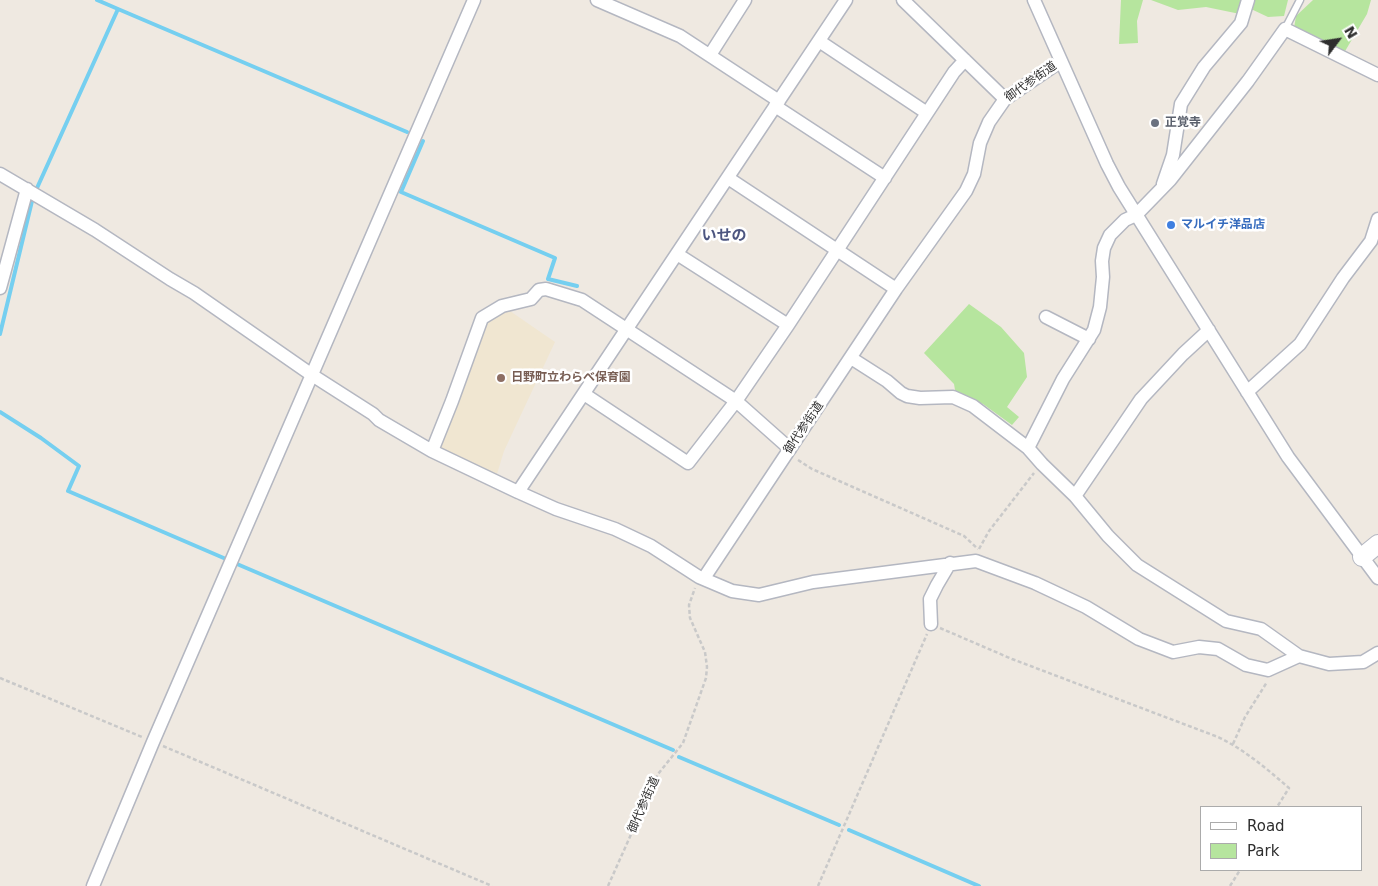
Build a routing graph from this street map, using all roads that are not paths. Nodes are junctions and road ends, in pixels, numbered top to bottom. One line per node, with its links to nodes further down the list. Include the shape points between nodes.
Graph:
1 (474, 0): 35 (street)
2 (597, 0): 11 (street, via 680,36)
3 (745, 0): 11 (street)
4 (846, 0): 10 (street)
5 (903, 0): 12 (street)
6 (1034, 0): 13 (street, 御代参街道)
7 (1248, 0): 22 (street, via 1241,23 1204,67 1181,104 1173,156)
8 (1300, 0): 9 (lane)
9 (1285, 29): 14 (street); 22 (street)
10 (819, 42): 16 (street); 17 (street)
11 (710, 55): 16 (street)
12 (964, 60): 15 (street); 17 (street)
13 (1061, 61): 15 (street, 御代参街道); 23 (street, via 1107,164)
14 (1378, 75)
15 (1005, 99): 28 (street, 御代参街道, via 989,122 980,143 974,174 966,191)
16 (777, 104): 19 (street); 20 (street)
17 (927, 113): 20 (street)
18 (0, 174): 21 (street)
19 (728, 178): 25 (street); 26 (street)
20 (885, 178): 25 (street)
21 (27, 189): 27 (street); 35 (street, via 194,293)
22 (1161, 191): 23 (street)
23 (1136, 215): 32 (street); 33 (street, via 1125,220 1110,235 1104,248 1100,307)
24 (1378, 220): 36 (street, via 1371,241 1300,344)
25 (836, 250): 28 (street); 30 (street)
26 (677, 254): 30 (street); 31 (street)
27 (0, 288)
28 (896, 289): 34 (street, 御代参街道)
29 (1046, 317): 33 (street)
30 (788, 325): 38 (street)
31 (626, 329): 37 (street); 38 (street); 41 (street, via 582,300 546,289 539,290 532,299 502,306 482,318)
32 (1209, 330): 36 (street); 43 (street, via 1141,399)
33 (1089, 339): 39 (street)
34 (851, 358): 39 (street, via 901,394 920,398 954,397 973,406); 40 (street, 御代参街道)
35 (312, 375): 41 (street); 52 (street)
36 (1247, 392): 45 (street, via 1288,457)
37 (584, 394): 38 (street, via 688,463); 42 (street)
38 (736, 402): 40 (street)
39 (1028, 448): 43 (street)
40 (790, 449): 47 (street, 御代参街道)
41 (432, 451): 42 (street)
42 (518, 492): 47 (street, via 624,533)
43 (1075, 496): 51 (street, via 1137,565 1226,621 1261,629)
44 (1378, 544): 45 (street)
45 (1362, 557): 48 (street)
46 (950, 563): 47 (street, via 813,582 759,595 732,591); 49 (street, via 930,599); 51 (street, via 977,555 1086,607 1139,639 1173,652 1199,647 1218,649 1246,665 1268,670)
47 (702, 578)
48 (1378, 578)
49 (931, 624)
50 (1378, 653): 51 (street, via 1363,662 1330,664)
51 (1299, 656)
52 (94, 886)

